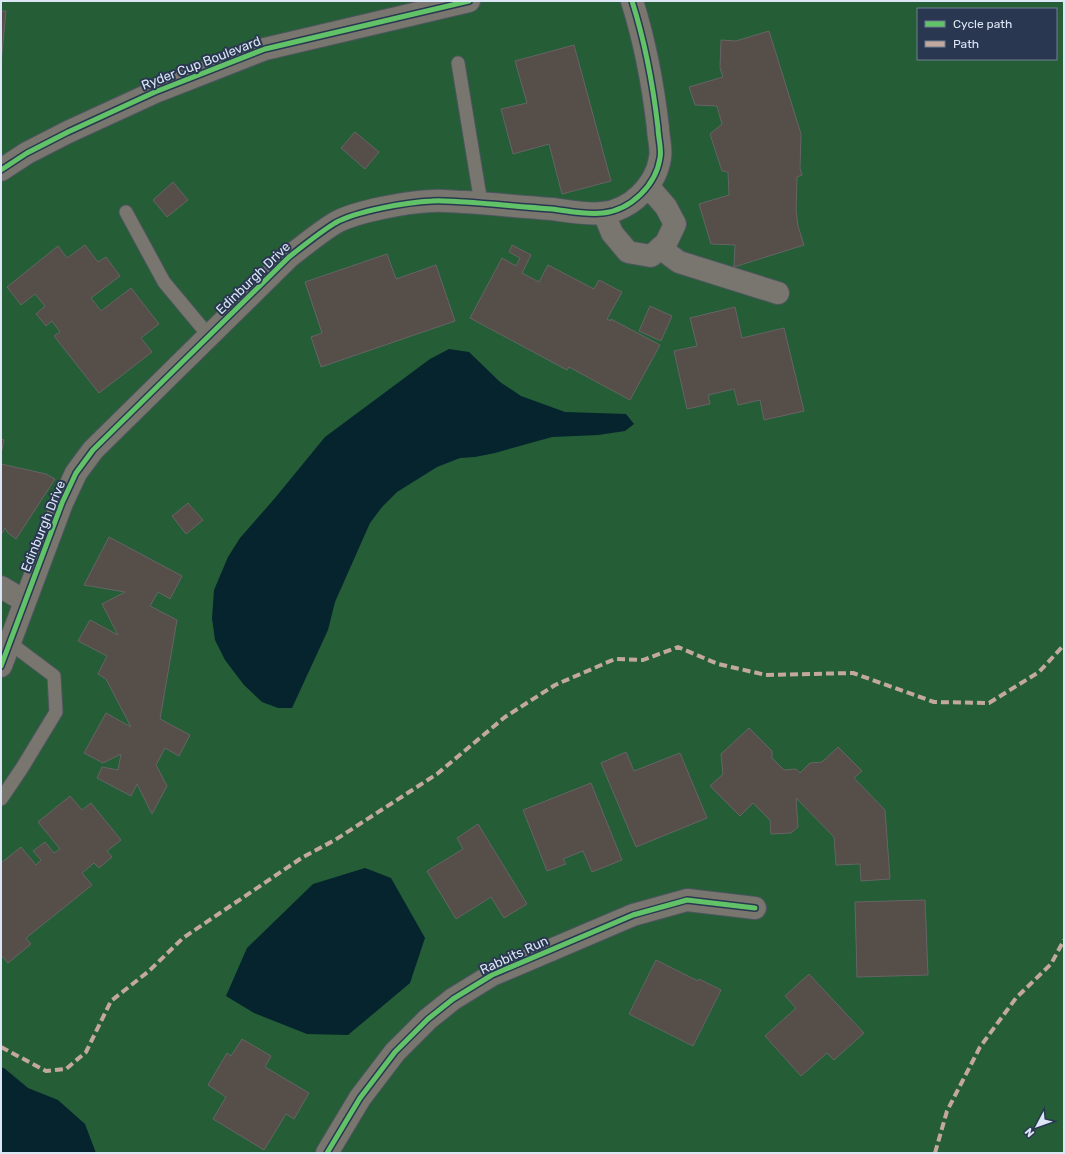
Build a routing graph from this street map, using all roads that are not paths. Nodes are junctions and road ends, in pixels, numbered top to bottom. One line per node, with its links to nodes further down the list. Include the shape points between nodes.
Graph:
1 (632, 1): 5 (street, Edinburgh Drive, via 644,41 655,104 660,157 656,172)
2 (457, 2): 4 (street, Ryder Cup Boulevard, via 265,49 235,60 154,92 68,132)
3 (458, 63): 6 (lane)
4 (1, 170)
5 (648, 186): 8 (street, Edinburgh Drive, via 637,198); 9 (street, via 666,207 675,224 666,243)
6 (481, 203): 8 (street, Edinburgh Drive); 11 (street, Edinburgh Drive, via 432,201 401,204 337,222 289,257)
7 (126, 212): 11 (lane, via 164,282)
8 (604, 213): 9 (street, via 612,233 628,252 651,256)
9 (660, 248): 10 (street, via 679,262)
10 (778, 293)
11 (209, 336): 13 (street, Edinburgh Drive, via 93,450 76,474 62,503)
12 (1, 587): 13 (street)
13 (25, 601): 14 (street, Edinburgh Drive)
14 (10, 643): 15 (street, Edinburgh Drive); 16 (lane, via 54,676 56,712)
15 (1, 666)
16 (1, 799)
17 (755, 908): 18 (street, Rabbits Run, via 687,900 633,915 492,975 440,1009 395,1052 360,1098)
18 (328, 1153)

